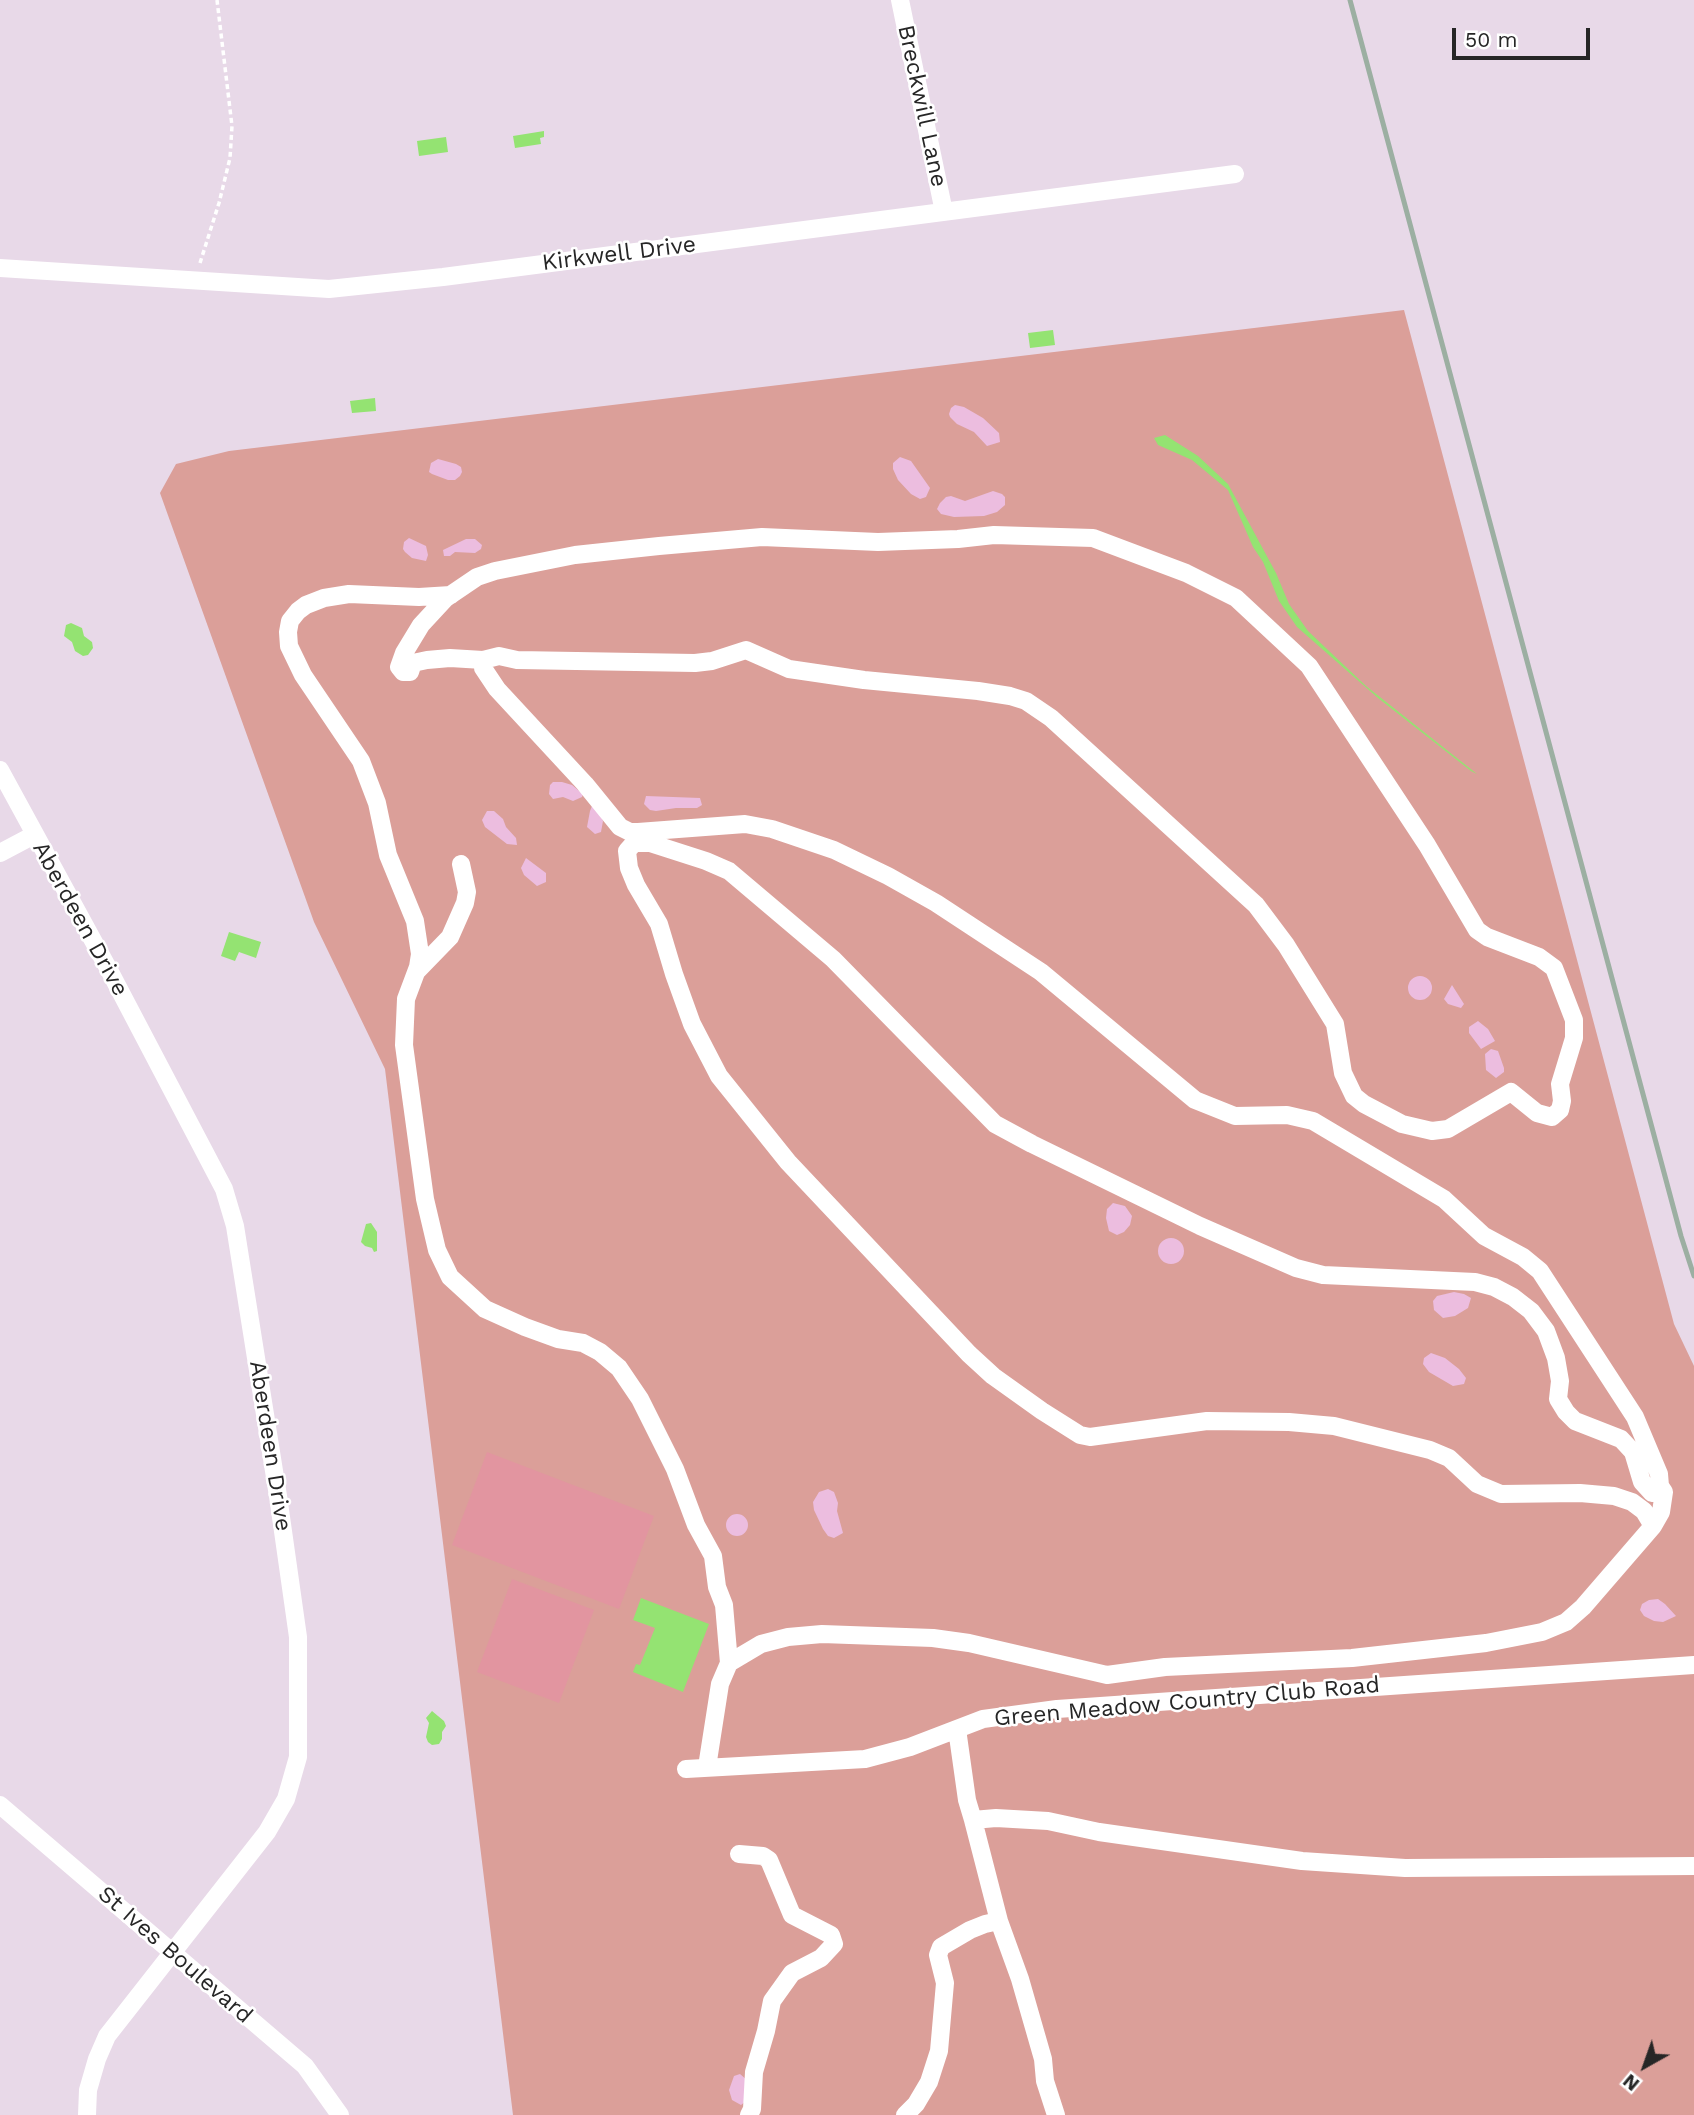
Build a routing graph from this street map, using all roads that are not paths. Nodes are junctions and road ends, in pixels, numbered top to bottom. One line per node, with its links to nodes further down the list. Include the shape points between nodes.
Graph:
1 (900, 0): 3 (street, Breckwill Lane)
2 (1235, 174): 3 (street, Kirkwell Drive)
3 (944, 212): 4 (street, Kirkwell Drive, via 329,289)
4 (0, 268)
5 (451, 595): 6 (street, via 421,625 399,667 410,672 413,663 427,660); 6 (street, via 495,571 575,555 762,537 878,542 994,534 1093,538 1186,573 1236,598 1308,666 1427,845 1477,930 1554,968 1574,1020 1574,1038 1560,1084 1560,1110 1552,1117 1537,1113 1511,1092 1448,1129 1432,1131 1402,1124 1364,1104 1354,1096 1343,1073 1335,1024 1256,905 1051,718 1026,701 789,669 746,650 695,663 530,661 499,656); 12 (street, via 324,598 298,611 288,632 289,646 303,675 361,761 377,803 388,855 415,921 420,945)
6 (483, 660): 9 (street, via 483,668 498,689 620,827)
7 (0, 770): 8 (street, Aberdeen Drive)
8 (33, 835): 10 (street); 25 (street, Aberdeen Drive, via 224,1189 235,1226 298,1637 298,1757 286,1799 267,1832)
9 (636, 837): 13 (street, via 745,824 834,850 985,933 1041,972 1195,1100 1235,1116 1287,1115 1313,1121 1444,1199 1484,1236 1540,1271 1635,1417); 13 (street, via 729,872 833,959 995,1124 1032,1144 1296,1268 1323,1275 1475,1282 1513,1297 1531,1311 1545,1331 1556,1358 1559,1399 1566,1412 1575,1421 1622,1439 1633,1452 1642,1482 1652,1493); 14 (street, via 627,851 629,868 659,924 692,1024 719,1076 788,1162 969,1354 1042,1411 1090,1437 1207,1420 1334,1426 1430,1450 1449,1458 1477,1484 1501,1494 1580,1493 1623,1499 1644,1511)
10 (0, 853)
11 (461, 864): 12 (street, via 465,903 450,937)
12 (417, 971): 15 (street, via 406,999 404,1045 425,1199 437,1250 450,1277 485,1309 558,1339 583,1343 619,1368 640,1399 713,1556 724,1605)
13 (1660, 1486): 14 (street, via 1664,1492 1661,1512)
14 (1653, 1525): 15 (street, via 1566,1622 1542,1632 1486,1643 1352,1658 1166,1667 1107,1675 969,1643 822,1634 761,1644)
15 (729, 1663): 18 (street, via 720,1684)
16 (1694, 1665): 17 (street, Green Meadow Country Club Road, via 1057,1709 984,1719)
17 (957, 1729): 18 (street, Green Meadow Country Club Road, via 865,1759); 21 (street)
18 (707, 1767): 19 (street, Green Meadow Country Club Road)
19 (686, 1769)
20 (0, 1805): 25 (street, St Ives Boulevard)
21 (973, 1820): 23 (street, via 1048,1821 1290,1859 1405,1868); 24 (street)
22 (739, 1854): 28 (street, via 769,1860 792,1915 831,1935 834,1944 821,1958 792,1973 772,2001)
23 (1694, 1866)
24 (999, 1921): 29 (street, via 970,1930 941,1947 938,1955 945,1983 939,2051 929,2082); 30 (street, via 1020,1979)
25 (171, 1953): 26 (street, Aberdeen Drive, via 107,2036 88,2090); 27 (street, St Ives Boulevard, via 305,2066)
26 (86, 2115)
27 (340, 2115)
28 (748, 2115)
29 (905, 2115)
30 (1056, 2115)

